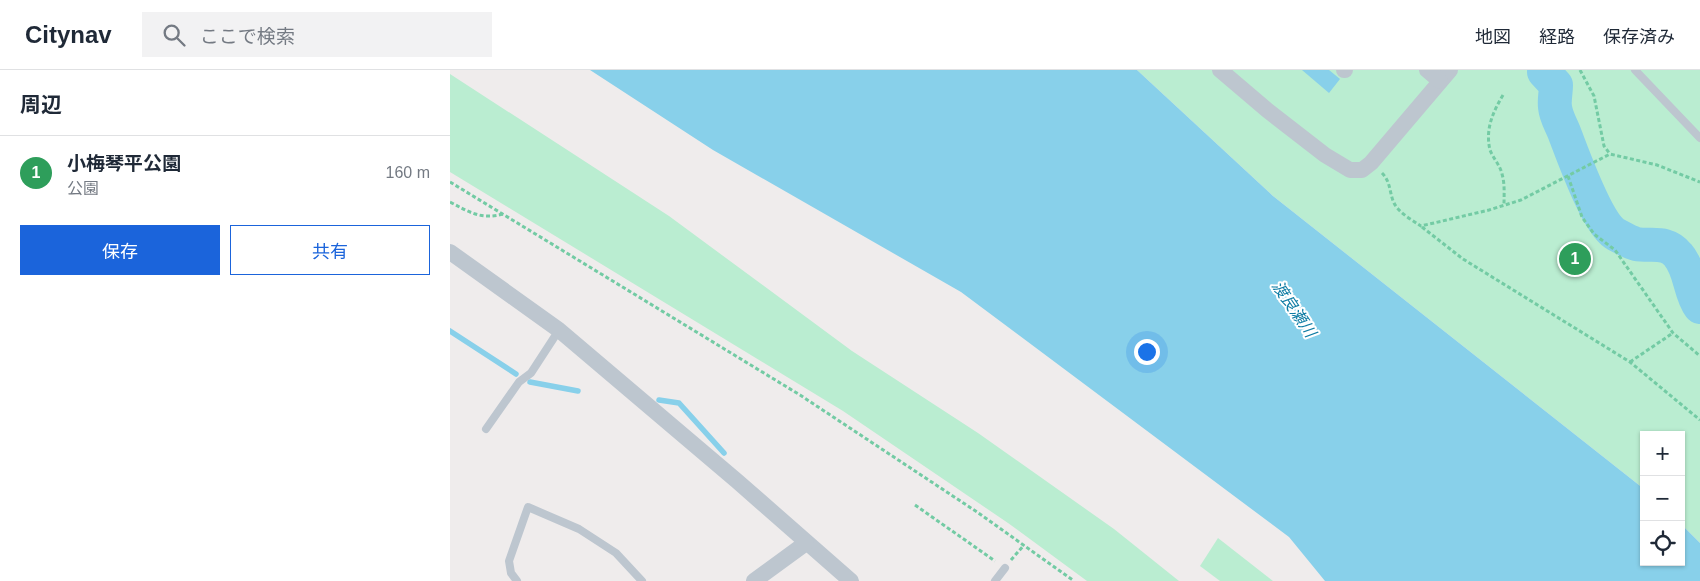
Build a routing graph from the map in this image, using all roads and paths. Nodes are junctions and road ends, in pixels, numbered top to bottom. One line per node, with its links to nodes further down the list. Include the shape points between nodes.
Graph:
1 (1220, 70): 9 (street, via 1325,155 1350,170 1362,170)
2 (1427, 70): 5 (street)
3 (1580, 70): 8 (path, via 1594,96 1604,146)
4 (1635, 70): 7 (lane)
5 (1445, 76): 9 (street)
6 (1503, 95): 14 (path, via 1491,117 1488,133 1490,151 1502,174)
7 (1700, 138)
8 (1610, 154): 10 (path); 12 (path, via 1657,165)
9 (1371, 163): 16 (path, via 1389,183 1394,205)
10 (1568, 176): 14 (path); 19 (path, via 1582,217 1594,234 1616,250)
11 (450, 182): 15 (path)
12 (1700, 182)
13 (450, 202): 15 (path, via 489,218)
14 (1504, 205): 16 (path)
15 (503, 214): 26 (path, via 800,395)
16 (1421, 226): 21 (path, via 1463,259)
17 (450, 252): 18 (street)
18 (559, 330): 23 (lane); 25 (street)
19 (1673, 333): 20 (path); 21 (path)
20 (1700, 356)
21 (1630, 362): 22 (path)
22 (1700, 420)
23 (486, 429)
24 (915, 505): 27 (path)
25 (806, 543): 30 (street); 31 (street)
26 (1024, 545): 27 (path); 33 (path)
27 (1007, 565): 32 (lane)
28 (517, 581): 29 (lane, via 511,573 509,561 528,507 579,530 616,553)
29 (642, 581)
30 (754, 581)
31 (851, 581)
32 (996, 581)
33 (1074, 581)

